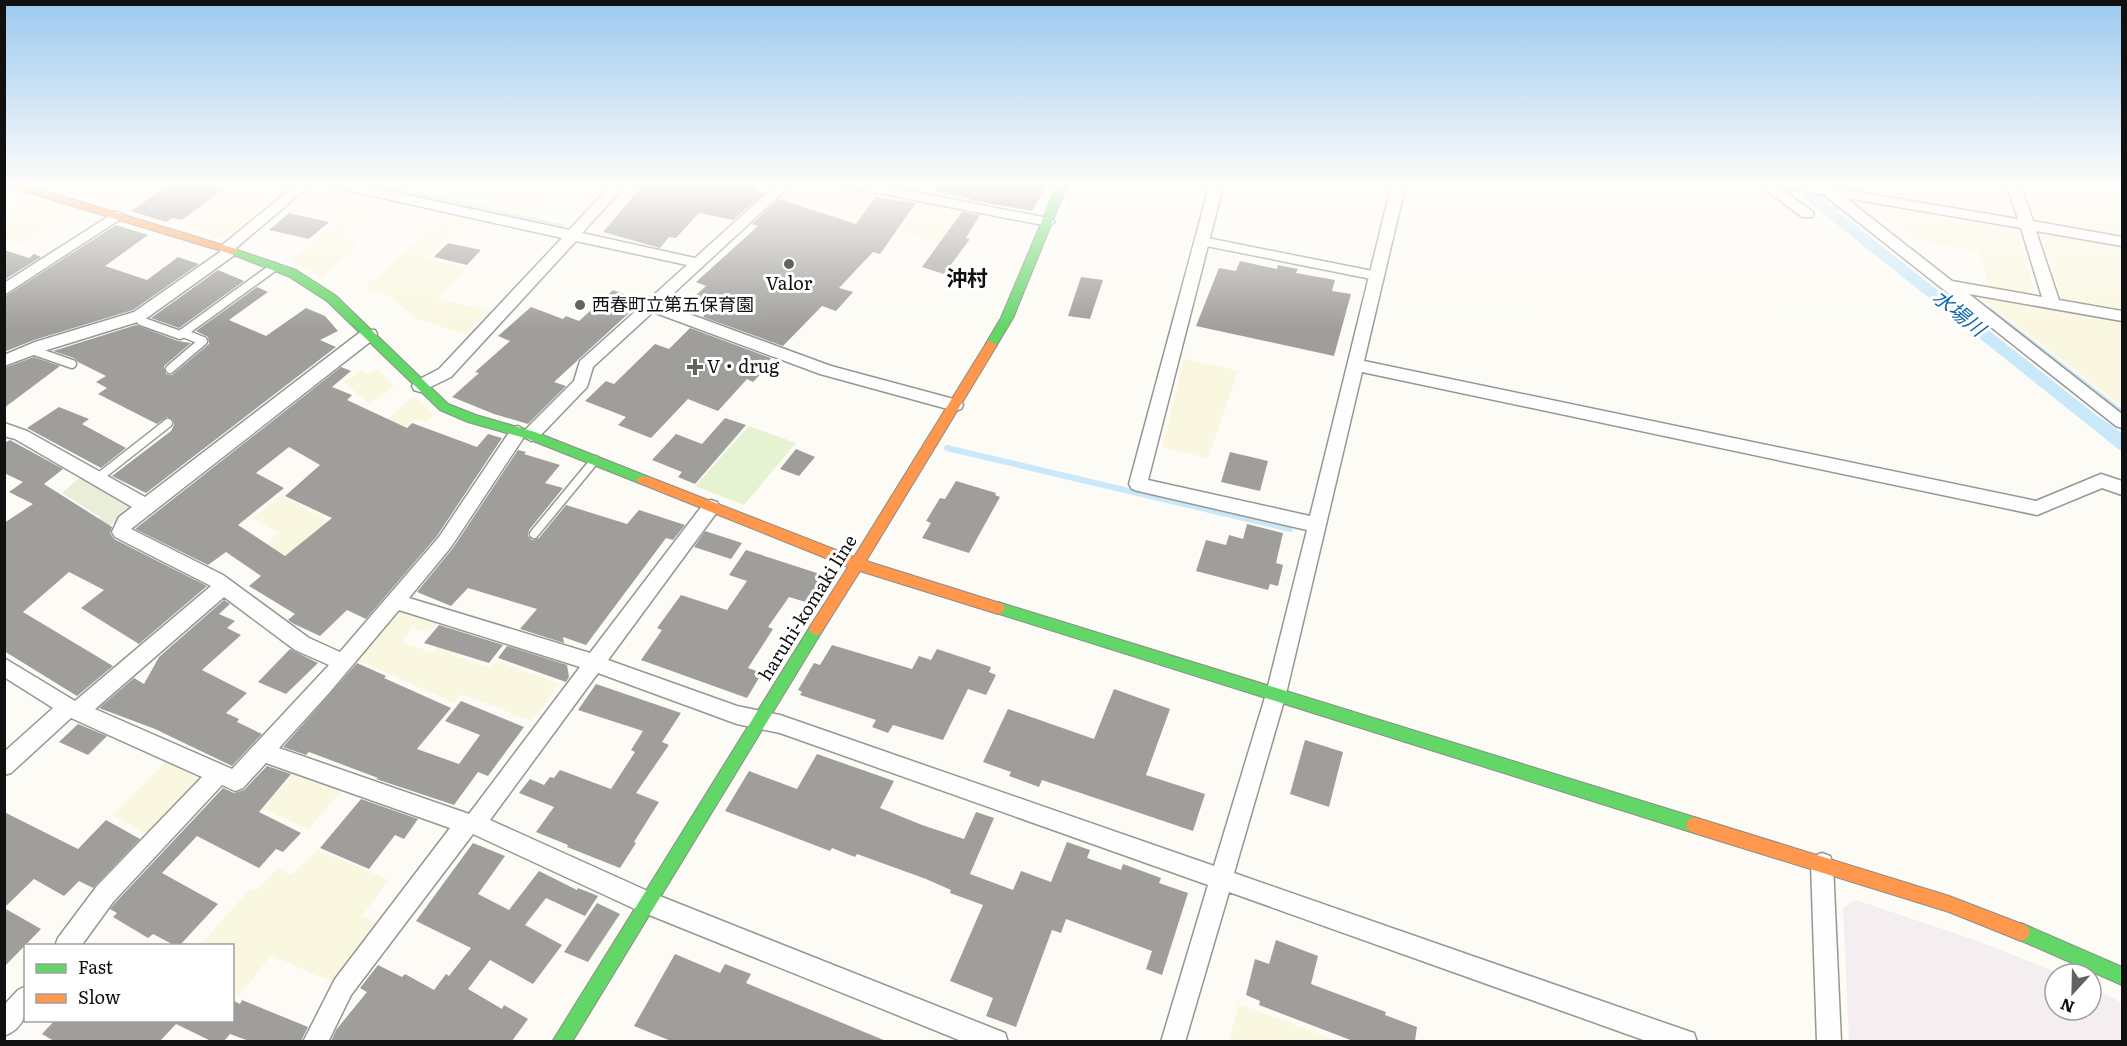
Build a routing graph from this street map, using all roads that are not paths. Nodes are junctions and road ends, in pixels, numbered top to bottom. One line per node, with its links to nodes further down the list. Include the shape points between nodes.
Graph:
1 (92, 232): 21 (street)
2 (170, 232): 16 (street)
3 (249, 232): 16 (street)
4 (557, 232): 13 (street)
5 (575, 232): 13 (street)
6 (732, 232): 17 (street)
7 (1044, 232): 34 (street, haruhi-komaki line, via 1007,318)
8 (1204, 232): 14 (street)
9 (1387, 232): 19 (street)
10 (1878, 232): 20 (street)
11 (2029, 232): 22 (street)
12 (2067, 232): 15 (street)
13 (572, 235): 17 (street); 33 (street, via 444,373)
14 (1202, 241): 19 (lane); 44 (street, via 1138,484)
15 (2122, 241)
16 (228, 250): 18 (street); 24 (street)
17 (697, 263): 23 (street)
18 (274, 267): 26 (lane); 27 (street, via 292,273 331,298)
19 (1377, 276): 31 (street)
20 (1948, 285): 22 (street); 35 (street)
21 (4, 290)
22 (2052, 303): 25 (street)
23 (651, 306): 34 (street, via 826,370); 38 (street, via 586,365 581,383)
24 (138, 316): 26 (lane, via 141,321); 28 (street)
25 (2122, 316)
26 (183, 333): 32 (lane, via 203,341)
27 (369, 334): 33 (street); 42 (street)
28 (32, 350): 29 (street); 30 (lane)
29 (5, 360)
30 (72, 364)
31 (1355, 365): 41 (street, via 2037,508 2101,481); 44 (street)
32 (170, 369)
33 (420, 386): 38 (street, via 444,407)
34 (955, 405): 46 (street, haruhi-komaki line)
35 (2122, 422)
36 (168, 423): 40 (lane)
37 (4, 429): 40 (street)
38 (524, 433): 39 (street); 48 (street, via 445,542)
39 (595, 460): 43 (street); 45 (lane)
40 (98, 478): 42 (street)
41 (2122, 488)
42 (146, 506): 47 (street, via 124,522 121,532)
43 (711, 507): 46 (street); 50 (street)
44 (1317, 525): 52 (street)
45 (534, 534)
46 (856, 564): 52 (street); 54 (street, haruhi-komaki line)
47 (224, 586): 49 (street, via 302,645); 53 (street)
48 (395, 601): 49 (street); 50 (street)
49 (343, 662): 55 (street)
50 (594, 663): 54 (street); 58 (street)
51 (4, 666): 53 (street)
52 (1276, 694): 59 (street); 60 (street)
53 (73, 709): 56 (street); 57 (street)
54 (758, 721): 60 (street, via 780,724); 61 (street, haruhi-komaki line)
55 (262, 752): 57 (street, via 235,781); 58 (street)
56 (4, 766)
57 (218, 775): 62 (street, via 105,894)
58 (471, 824): 61 (street); 66 (street, via 344,987)
59 (1822, 864): 63 (street, via 1949,904); 71 (street)
60 (1221, 879): 69 (street); 70 (street)
61 (645, 902): 67 (street, haruhi-komaki line); 68 (street)
62 (67, 944)
63 (2122, 976)
64 (24, 1000): 65 (street)
65 (4, 1024)
66 (315, 1041)
67 (561, 1041)
68 (996, 1041)
69 (1173, 1041)
70 (1685, 1041)
71 (1829, 1041)

